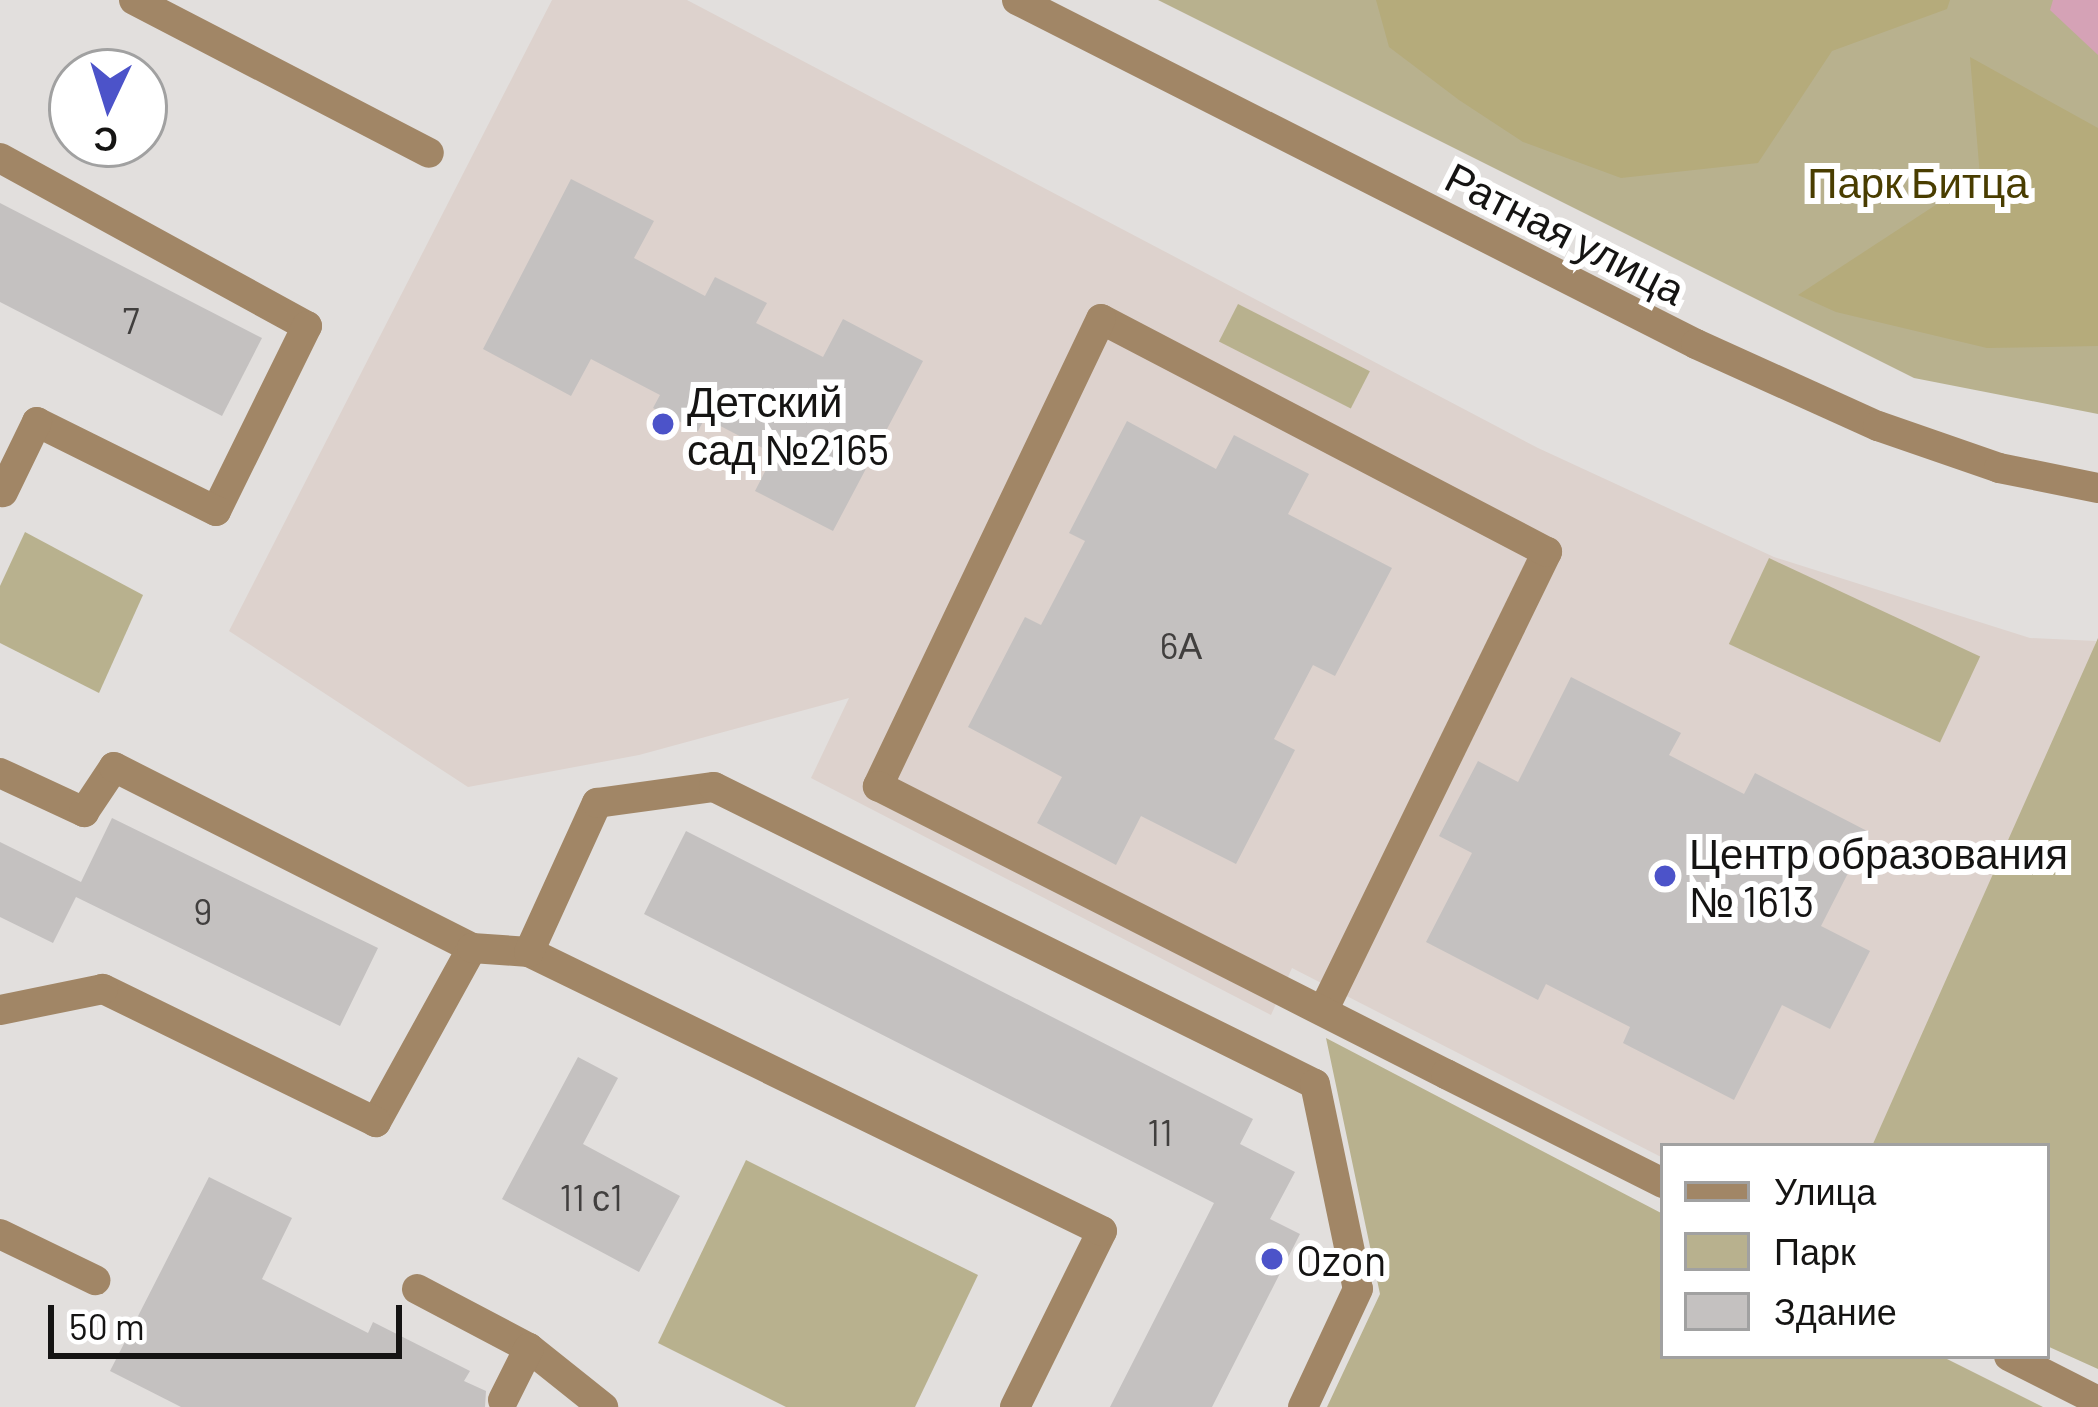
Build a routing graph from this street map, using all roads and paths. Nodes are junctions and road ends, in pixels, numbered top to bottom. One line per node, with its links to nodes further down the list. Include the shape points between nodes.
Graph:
1 (134, 0): 3 (street)
2 (1016, 0): 5 (street, Ратная улица, via 1737,363 1919,440)
3 (429, 153)
4 (0, 158): 6 (street, via 307,326 216,511 38,422)
5 (2098, 488)
6 (1, 494)
7 (0, 773): 8 (street, via 84,812 114,767)
8 (472, 948): 9 (street); 10 (street, via 376,1122 103,989)
9 (529, 952): 21 (street, via 1102,1231); 22 (street, via 597,803 714,788 1315,1084 1358,1288)
10 (0, 1010)
11 (1323, 1011): 11 (street, via 878,786 1101,320 1547,552); 12 (street)
12 (1660, 1181)
13 (0, 1234): 14 (street)
14 (95, 1280)
15 (416, 1289): 16 (street)
16 (529, 1348): 18 (street); 20 (street)
17 (2014, 1359): 19 (street)
18 (503, 1400)
19 (2098, 1401)
20 (603, 1407)
21 (1015, 1407)
22 (1303, 1407)

